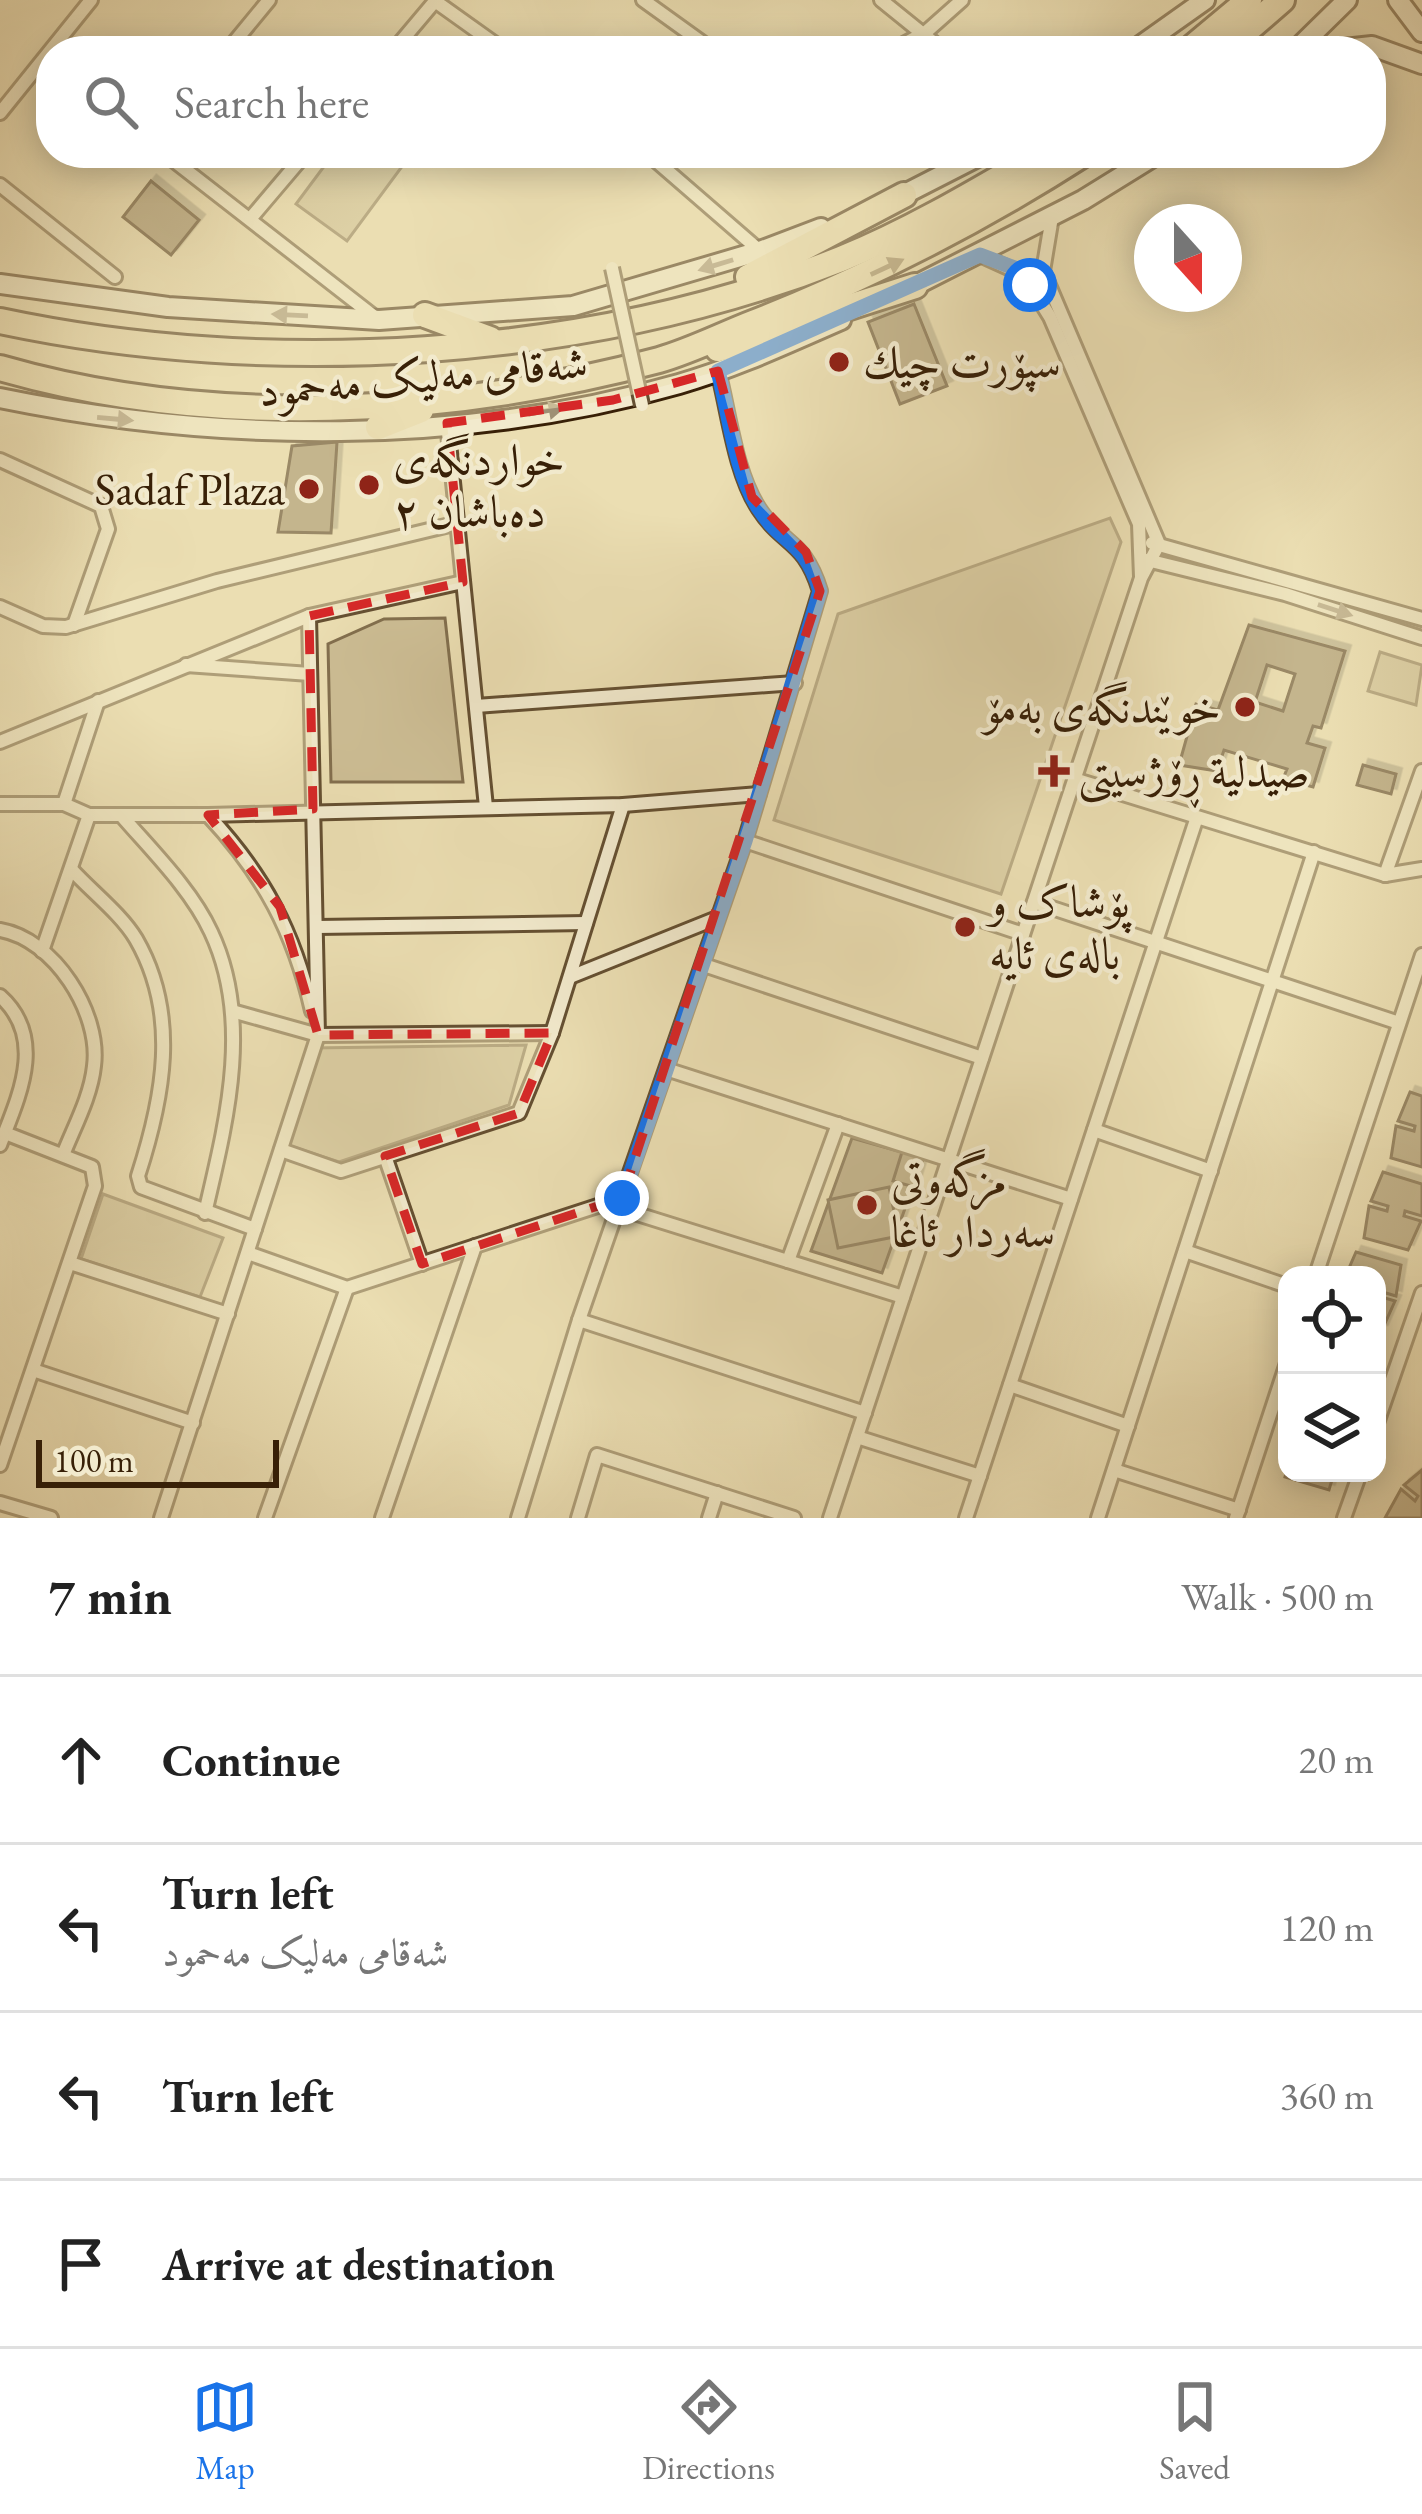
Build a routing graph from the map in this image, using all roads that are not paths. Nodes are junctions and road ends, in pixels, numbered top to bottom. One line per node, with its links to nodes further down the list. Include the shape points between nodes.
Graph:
1 (91, 0): 14 (street)
2 (268, 0): 15 (street)
3 (644, 0): 18 (street)
4 (962, 0): 12 (street)
5 (1205, 0): 21 (main road)
6 (1249, 0): 22 (highway)
7 (1282, 0): 23 (highway)
8 (1398, 0): 13 (main road)
9 (436, 1): 16 (street); 17 (street)
10 (884, 1): 12 (street)
11 (1338, 5): 24 (main road)
12 (926, 32): 19 (street); 20 (street)
13 (1422, 32)
14 (66, 36)
15 (239, 36)
16 (406, 36)
17 (484, 36)
18 (693, 36)
19 (919, 36)
20 (930, 36)
21 (1154, 36)
22 (1206, 36)
23 (1240, 36)
24 (1309, 36)
25 (1386, 51): 26 (main road)
26 (1422, 64)
27 (36, 75): 28 (street)
28 (0, 113)
29 (184, 168): 40 (street)
30 (293, 168): 40 (street)
31 (668, 168): 41 (street)
32 (957, 168): 37 (main road)
33 (1022, 168): 38 (highway)
34 (1055, 168): 38 (highway)
35 (1134, 168): 39 (main road, شەقامی مەلیک مەحمود)
36 (0, 185): 44 (street)
37 (904, 195): 41 (main road); 47 (highway)
38 (955, 217): 47 (highway); 52 (highway, one-way to 38, via 897,263)
39 (1052, 217): 42 (main road, شەقامی مەلیک مەحمود); 62 (street, via 1043,271)
40 (250, 219): 49 (street)
41 (760, 251): 48 (main road, one-way to 48, via 573,306)
42 (980, 255): 46 (main road, شەقامی مەلیک مەحمود); 61 (street, via 1024,275 1050,317)
43 (612, 268): 56 (street, bridge)
44 (116, 277)
45 (0, 284): 49 (main road, one-way to 45, via 168,308)
46 (915, 286): 52 (highway, via 745,344); 54 (main road, شەقامی مەلیک مەحمود)
47 (669, 311): 51 (highway)
48 (425, 315): 49 (main road); 51 (highway)
49 (379, 320)
50 (0, 321): 51 (highway, via 131,343 285,351)
51 (498, 341)
52 (662, 359): 57 (highway)
53 (0, 368): 57 (highway, via 126,396)
54 (718, 371): 57 (main road, شەقامی مەلیک مەحمود, one-way to 54, via 613,400); 72 (street, via 752,497 806,552 820,591)
55 (0, 398): 58 (main road, شەقامی مەلیک مەحمود, one-way to 58, via 219,429)
56 (642, 405)
57 (443, 413): 58 (highway); 60 (street)
58 (378, 427)
59 (0, 460): 68 (street, via 105,510 108,529)
60 (458, 523): 64 (street); 68 (street, via 217,580)
61 (1143, 542): 62 (street); 63 (street)
62 (1159, 544): 63 (street); 67 (street)
63 (1146, 560): 69 (street, one-way to 69); 77 (street)
64 (464, 582): 66 (street); 74 (street)
65 (0, 607): 68 (street, via 44,626)
66 (309, 616): 70 (street); 71 (street)
67 (1422, 619)
68 (74, 625)
69 (1422, 638)
70 (180, 665): 71 (street); 73 (street)
71 (310, 674): 83 (street)
72 (795, 683): 74 (street); 78 (street)
73 (98, 700): 75 (street); 79 (street)
74 (476, 706): 82 (street)
75 (0, 742)
76 (1422, 771): 92 (street)
77 (1074, 779): 87 (street); 93 (street)
78 (759, 794): 81 (street); 88 (street)
79 (64, 803): 80 (street); 84 (street)
80 (0, 804)
81 (622, 805): 82 (street); 95 (street)
82 (486, 807): 83 (street)
83 (313, 809): 86 (street); 96 (street)
84 (89, 815): 85 (street); 91 (street)
85 (121, 815): 86 (street); 106 (street, via 212,933)
86 (208, 815): 109 (street, via 280,907)
87 (1196, 820): 89 (street); 99 (street)
88 (745, 841): 94 (street); 98 (street)
89 (1314, 852): 92 (street); 104 (street)
90 (1422, 869): 92 (street)
91 (71, 870): 100 (street); 122 (street, via 136,939 163,1015 160,1109 137,1176 141,1187)
92 (1385, 875)
93 (1034, 902): 98 (street); 99 (street)
94 (717, 918): 102 (street); 103 (street)
95 (586, 923): 96 (street); 103 (street)
96 (317, 927): 109 (street)
97 (0, 930): 100 (street)
98 (1023, 934): 110 (street)
99 (1155, 942): 104 (street); 113 (street)
100 (42, 951): 116 (street, via 64,973 93,1040 95,1065)
101 (1422, 955): 107 (street)
102 (704, 964): 110 (street); 111 (street)
103 (570, 977): 108 (street)
104 (1272, 981): 107 (street); 119 (street)
105 (0, 996): 114 (street, via 17,1017 28,1054)
106 (232, 1011): 109 (street); 122 (street, via 228,1115)
107 (1399, 1023): 130 (street)
108 (552, 1033): 109 (street); 117 (street, via 519,1113)
109 (318, 1035): 115 (street)
110 (982, 1058): 118 (street)
111 (669, 1070): 112 (street); 121 (street)
112 (838, 1124): 118 (street); 127 (street)
113 (1094, 1130): 119 (street); 120 (street)
114 (2, 1139): 116 (street)
115 (281, 1150): 117 (street, via 341,1171); 123 (street)
116 (63, 1155): 128 (street, via 92,1167 95,1178)
117 (385, 1156): 129 (street)
118 (949, 1160): 120 (street); 134 (street)
119 (1211, 1171): 125 (street)
120 (1071, 1199): 139 (street)
121 (620, 1203): 124 (street); 127 (street); 136 (street)
122 (205, 1213): 123 (street)
123 (255, 1229): 126 (street)
124 (475, 1246): 129 (street); 155 (street)
125 (1185, 1251): 131 (street); 143 (street)
126 (248, 1253): 132 (street); 135 (street)
127 (788, 1261): 134 (street)
128 (70, 1263): 135 (street); 137 (street)
129 (422, 1264): 132 (street)
130 (1319, 1266)
131 (1278, 1283)
132 (346, 1288): 154 (street)
133 (1422, 1293): 140 (street)
134 (903, 1297): 141 (street)
135 (228, 1314): 142 (street)
136 (579, 1320): 141 (street); 156 (street)
137 (33, 1370): 142 (street); 145 (street)
138 (1284, 1374): 151 (street)
139 (1010, 1385): 143 (street); 147 (street)
140 (1386, 1397)
141 (865, 1413): 144 (street)
142 (193, 1424): 153 (street)
143 (1128, 1426): 146 (street)
144 (857, 1437): 147 (street); 160 (street)
145 (0, 1466)
146 (1114, 1471): 151 (street); 162 (street)
147 (980, 1476): 161 (street)
148 (1357, 1482): 163 (street)
149 (717, 1493): 157 (street, via 597,1455); 158 (street); 159 (street)
150 (0, 1503): 152 (street)
151 (1237, 1514)
152 (50, 1518)
153 (161, 1518)
154 (265, 1518)
155 (382, 1518)
156 (518, 1518)
157 (578, 1518)
158 (710, 1518)
159 (794, 1518)
160 (830, 1518)
161 (966, 1518)
162 (1098, 1518)
163 (1344, 1518)

